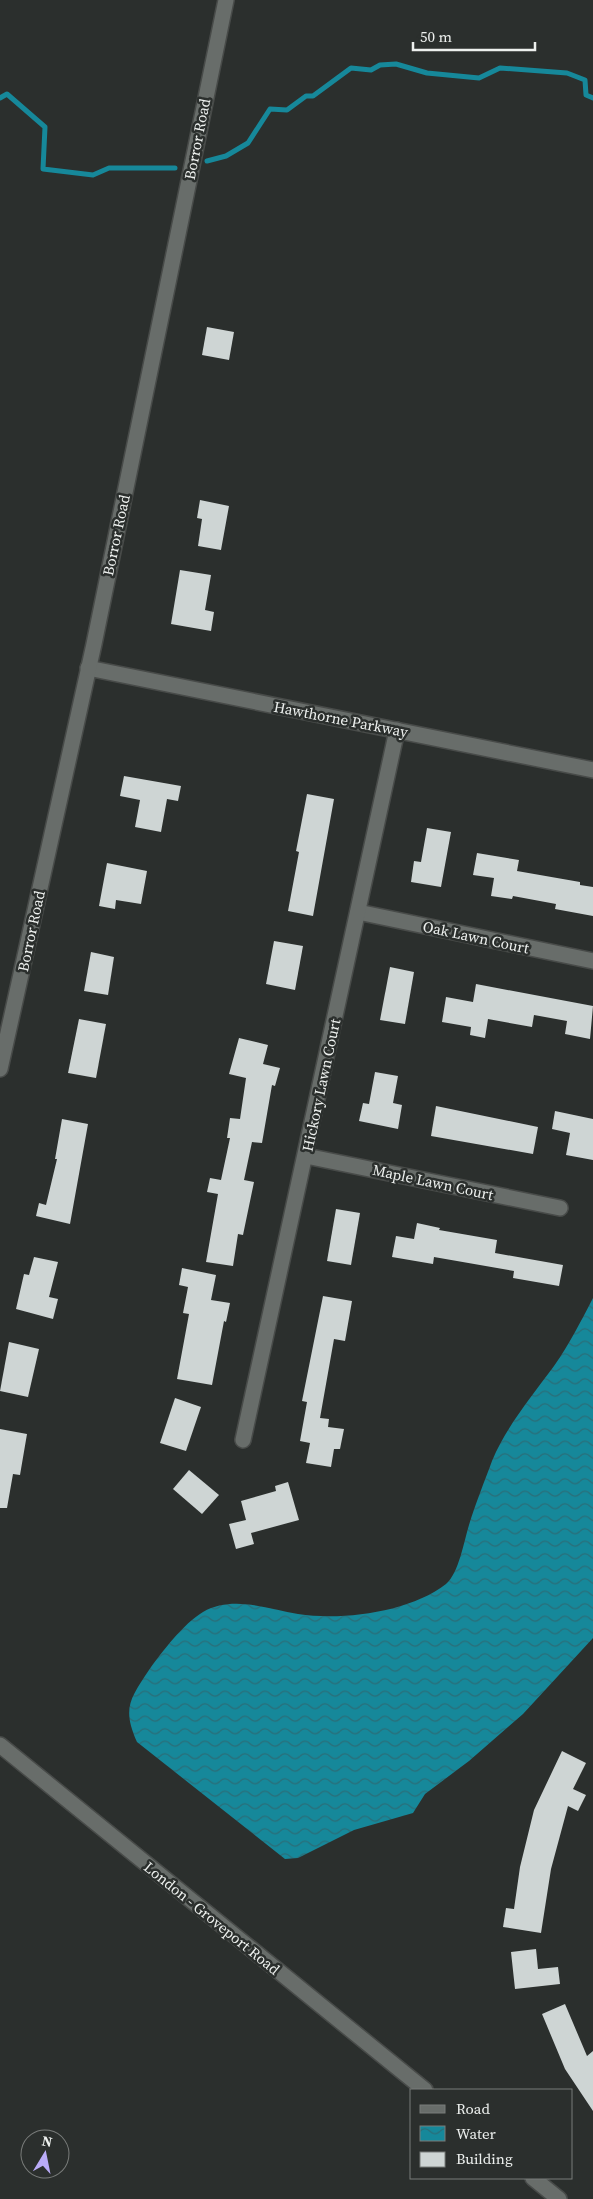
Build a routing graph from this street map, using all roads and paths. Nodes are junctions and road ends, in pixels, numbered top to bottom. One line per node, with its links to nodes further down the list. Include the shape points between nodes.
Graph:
1 (226, 0): 2 (street, Borror Road)
2 (88, 668): 3 (street, Hawthorne Parkway); 7 (street, Borror Road)
3 (397, 730): 4 (street, Hawthorne Parkway); 5 (street, Hickory Lawn Court)
4 (593, 770)
5 (358, 912): 6 (street, Oak Lawn Court); 8 (street, Hickory Lawn Court)
6 (593, 961)
7 (0, 1069)
8 (306, 1156): 9 (street, Maple Lawn Court); 10 (street, Hickory Lawn Court)
9 (560, 1208)
10 (243, 1440)
11 (0, 1745): 12 (street, London - Groveport Road)
12 (424, 2089)
13 (534, 2179): 14 (street)
14 (559, 2199)

